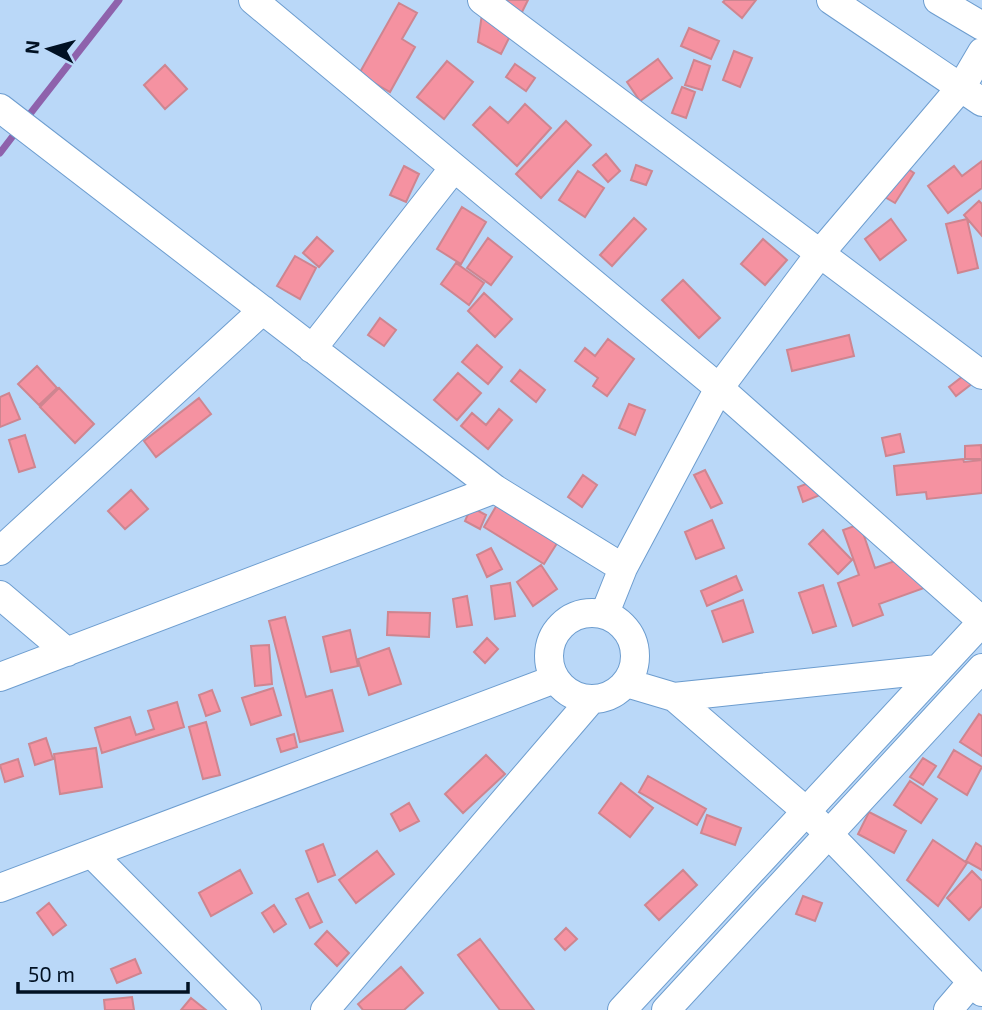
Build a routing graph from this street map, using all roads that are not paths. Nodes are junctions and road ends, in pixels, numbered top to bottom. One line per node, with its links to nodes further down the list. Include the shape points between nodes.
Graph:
1 (253, 0): 9 (street)
2 (482, 0): 10 (street)
3 (831, 0): 7 (street)
4 (938, 0): 5 (street)
5 (982, 26)
6 (982, 52): 7 (street)
7 (972, 94): 10 (street)
8 (5, 111): 11 (street)
9 (453, 169): 12 (street); 14 (street)
10 (821, 251): 13 (street); 14 (street)
11 (263, 310): 12 (street); 16 (street)
12 (312, 349): 15 (street)
13 (982, 375)
14 (719, 388): 17 (street); 20 (street)
15 (495, 489): 17 (street); 21 (street)
16 (0, 551)
17 (623, 568): 19 (street)
18 (0, 596): 21 (street)
19 (605, 613): 25 (street, via 584,612 565,621 552,638 548,659); 26 (street, via 623,624 635,642 636,664)
20 (982, 622): 23 (street)
21 (67, 652): 24 (street)
22 (982, 668): 30 (street)
23 (938, 669): 27 (street); 29 (street)
24 (0, 677)
25 (555, 679): 28 (street, via 570,694); 31 (street)
26 (627, 683): 27 (street); 28 (street, via 611,696)
27 (674, 697): 29 (street)
28 (590, 701): 35 (street)
29 (806, 811): 30 (street); 36 (street)
30 (827, 834): 33 (street); 37 (street)
31 (93, 855): 32 (street); 34 (street)
32 (2, 881)
33 (977, 987): 38 (street)
34 (247, 1010)
35 (325, 1010)
36 (622, 1010)
37 (666, 1010)
38 (948, 1010)

